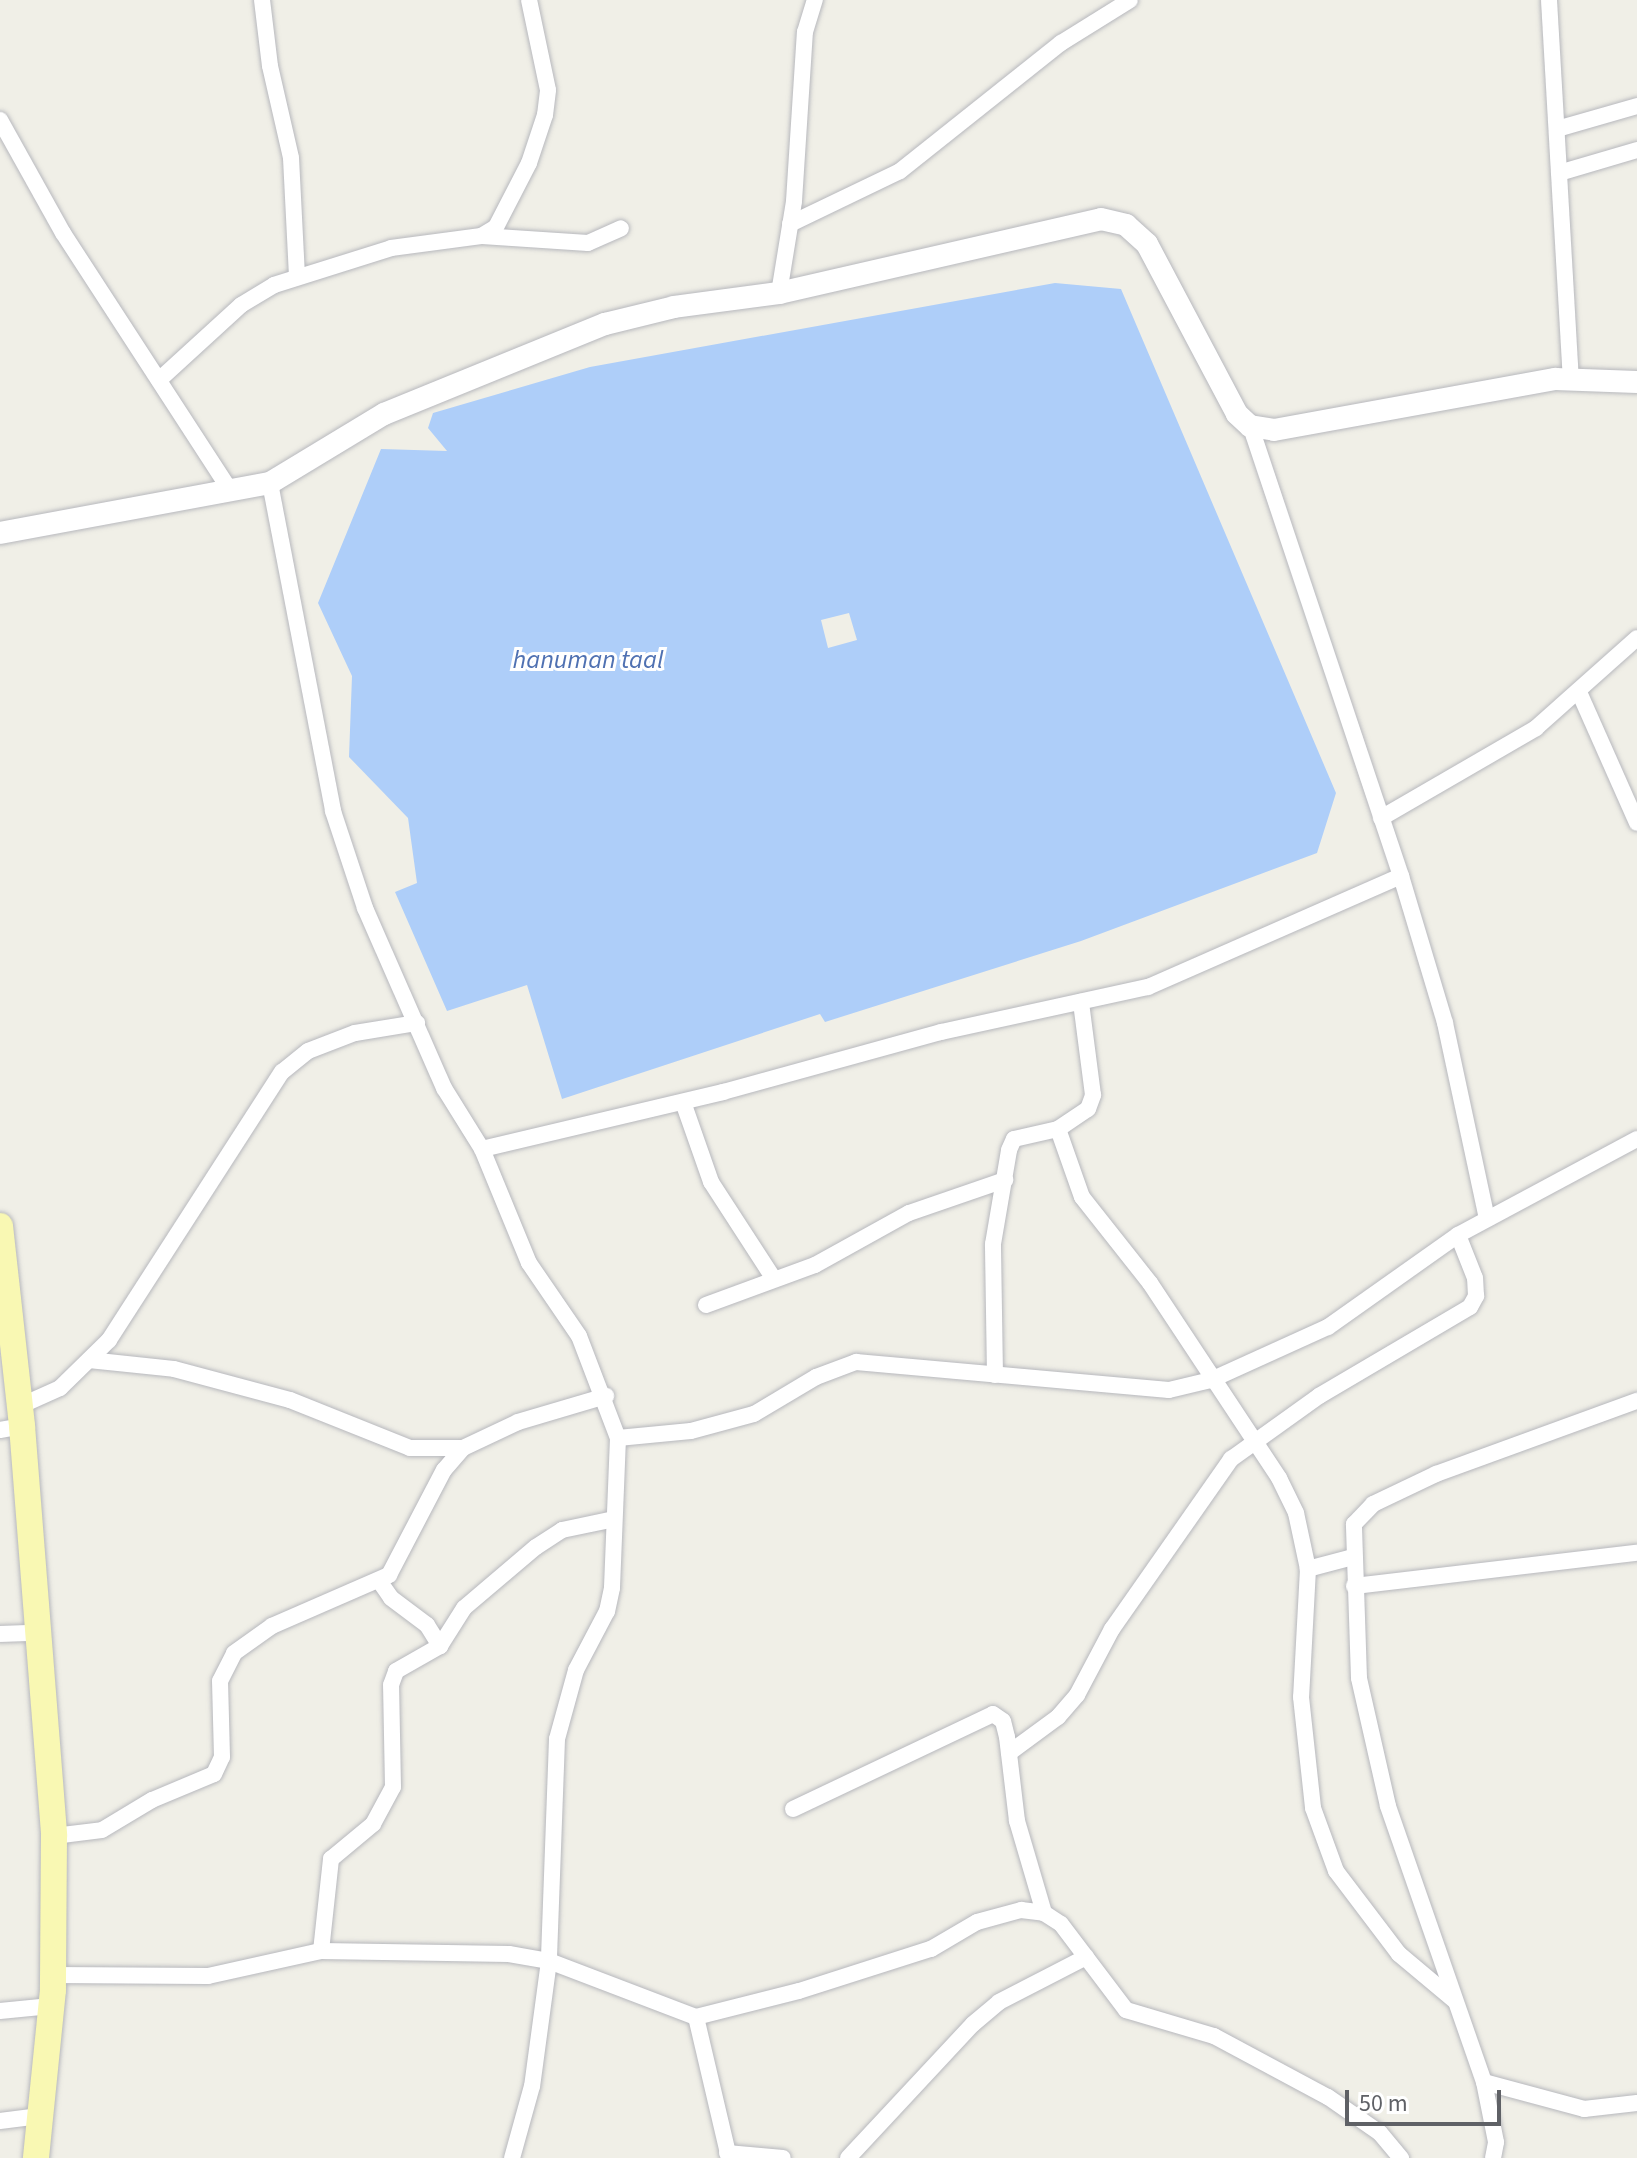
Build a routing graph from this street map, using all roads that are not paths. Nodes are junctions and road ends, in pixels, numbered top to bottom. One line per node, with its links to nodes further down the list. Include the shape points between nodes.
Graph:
1 (262, 0): 14 (street, via 270,66 291,158)
2 (529, 0): 13 (street, via 548,90 545,115 506,214)
3 (815, 0): 11 (street, via 805,32)
4 (1130, 0): 11 (street, via 1061,43 900,171)
5 (1549, 0): 8 (street)
6 (1637, 106): 8 (street)
7 (0, 120): 16 (street, via 63,233)
8 (1557, 129): 10 (street)
9 (1637, 150): 10 (street)
10 (1559, 173): 17 (street)
11 (790, 224): 15 (street)
12 (621, 228): 13 (street, via 588,243)
13 (481, 236): 14 (street, via 391,248)
14 (297, 276): 16 (street, via 241,305)
15 (779, 293): 19 (street, via 1070,223 1101,219 1126,225 1147,244 1237,414); 20 (street, via 674,307 529,351 384,414)
16 (159, 380): 21 (street)
17 (1571, 380): 18 (street); 19 (street, via 1274,430)
18 (1637, 382)
19 (1250, 426): 25 (street)
20 (270, 483): 21 (street); 29 (street, via 333,811 365,908)
21 (231, 492): 22 (street)
22 (0, 533)
23 (1637, 638): 24 (street)
24 (1579, 692): 25 (street, via 1536,728); 26 (street)
25 (1381, 818): 27 (street)
26 (1637, 823)
27 (1401, 876): 28 (street, via 1148,987); 35 (street, via 1445,1023)
28 (1081, 1002): 30 (street, via 941,1032); 31 (street, via 1093,1095 1080,1118)
29 (417, 1023): 33 (street, via 444,1088); 40 (street, via 355,1033 308,1051 282,1072 139,1296)
30 (683, 1102): 33 (street); 38 (street, via 711,1182)
31 (1058, 1129): 34 (street, via 1014,1139); 42 (street, via 1082,1197 1150,1283)
32 (1637, 1139): 35 (street)
33 (482, 1149): 43 (street, via 529,1263 579,1336)
34 (1005, 1180): 38 (street, via 909,1213 815,1265); 41 (street, via 993,1244)
35 (1487, 1219): 37 (street)
36 (0, 1226): 45 (main road)
37 (1458, 1235): 42 (street, via 1328,1327); 47 (street, via 1475,1278 1476,1296 1470,1307)
38 (774, 1279): 39 (street)
39 (706, 1305)
40 (89, 1360): 45 (street); 48 (street, via 174,1369 290,1400 410,1448)
41 (995, 1375): 42 (street, via 1169,1390); 46 (street, via 856,1362 816,1377 754,1414 691,1431)
42 (1211, 1380): 47 (street)
43 (606, 1396): 46 (street); 48 (street, via 518,1422)
44 (1637, 1401): 51 (street, via 1520,1439 1373,1504 1354,1524)
45 (14, 1421): 55 (main road)
46 (618, 1438): 49 (street)
47 (1254, 1438): 52 (street, via 1296,1513); 58 (street, via 1194,1506 1112,1629 1077,1695 1058,1717)
48 (463, 1448): 53 (street, via 421,1510 400,1561)
49 (614, 1519): 57 (street, via 562,1530 536,1547 464,1608); 64 (street, via 607,1611 576,1670 557,1739)
50 (1637, 1553): 54 (street)
51 (1353, 1557): 52 (street); 54 (street)
52 (1308, 1569): 66 (street, via 1301,1697 1313,1808 1336,1871 1399,1954)
53 (380, 1582): 57 (street, via 391,1598 427,1625); 60 (street, via 272,1626 234,1653 220,1681 222,1757 214,1774 152,1800 102,1830)
54 (1354, 1586): 66 (street, via 1359,1678 1388,1806)
55 (34, 1633): 56 (street); 60 (main road)
56 (0, 1634)
57 (440, 1646): 62 (street, via 396,1671 391,1685 393,1787 373,1824 331,1859)
58 (1009, 1753): 59 (street, via 1003,1721 993,1714 981,1717); 61 (street, via 1017,1821)
59 (793, 1809)
60 (54, 1836): 65 (main road)
61 (1044, 1913): 63 (street, via 1061,1924); 69 (street, via 1021,1910 977,1922 931,1949)
62 (321, 1951): 64 (street, via 509,1954); 65 (street, via 208,1976)
63 (1086, 1957): 78 (street, via 982,2016); 79 (street, via 1126,2010 1214,2036 1328,2097 1380,2133)
64 (549, 1961): 69 (street); 76 (street, via 532,2086)
65 (53, 1975): 67 (main road)
66 (1455, 2001): 70 (street)
67 (51, 2006): 68 (street); 72 (main road)
68 (0, 2011)
69 (696, 2017): 74 (street)
70 (1484, 2082): 71 (street, via 1584,2109); 80 (street, via 1496,2142)
71 (1637, 2103)
72 (40, 2116): 73 (street); 75 (main road)
73 (0, 2121)
74 (728, 2156): 77 (street)
75 (36, 2158)
76 (512, 2158)
77 (783, 2158)
78 (848, 2158)
79 (1401, 2158)
80 (1493, 2158)

